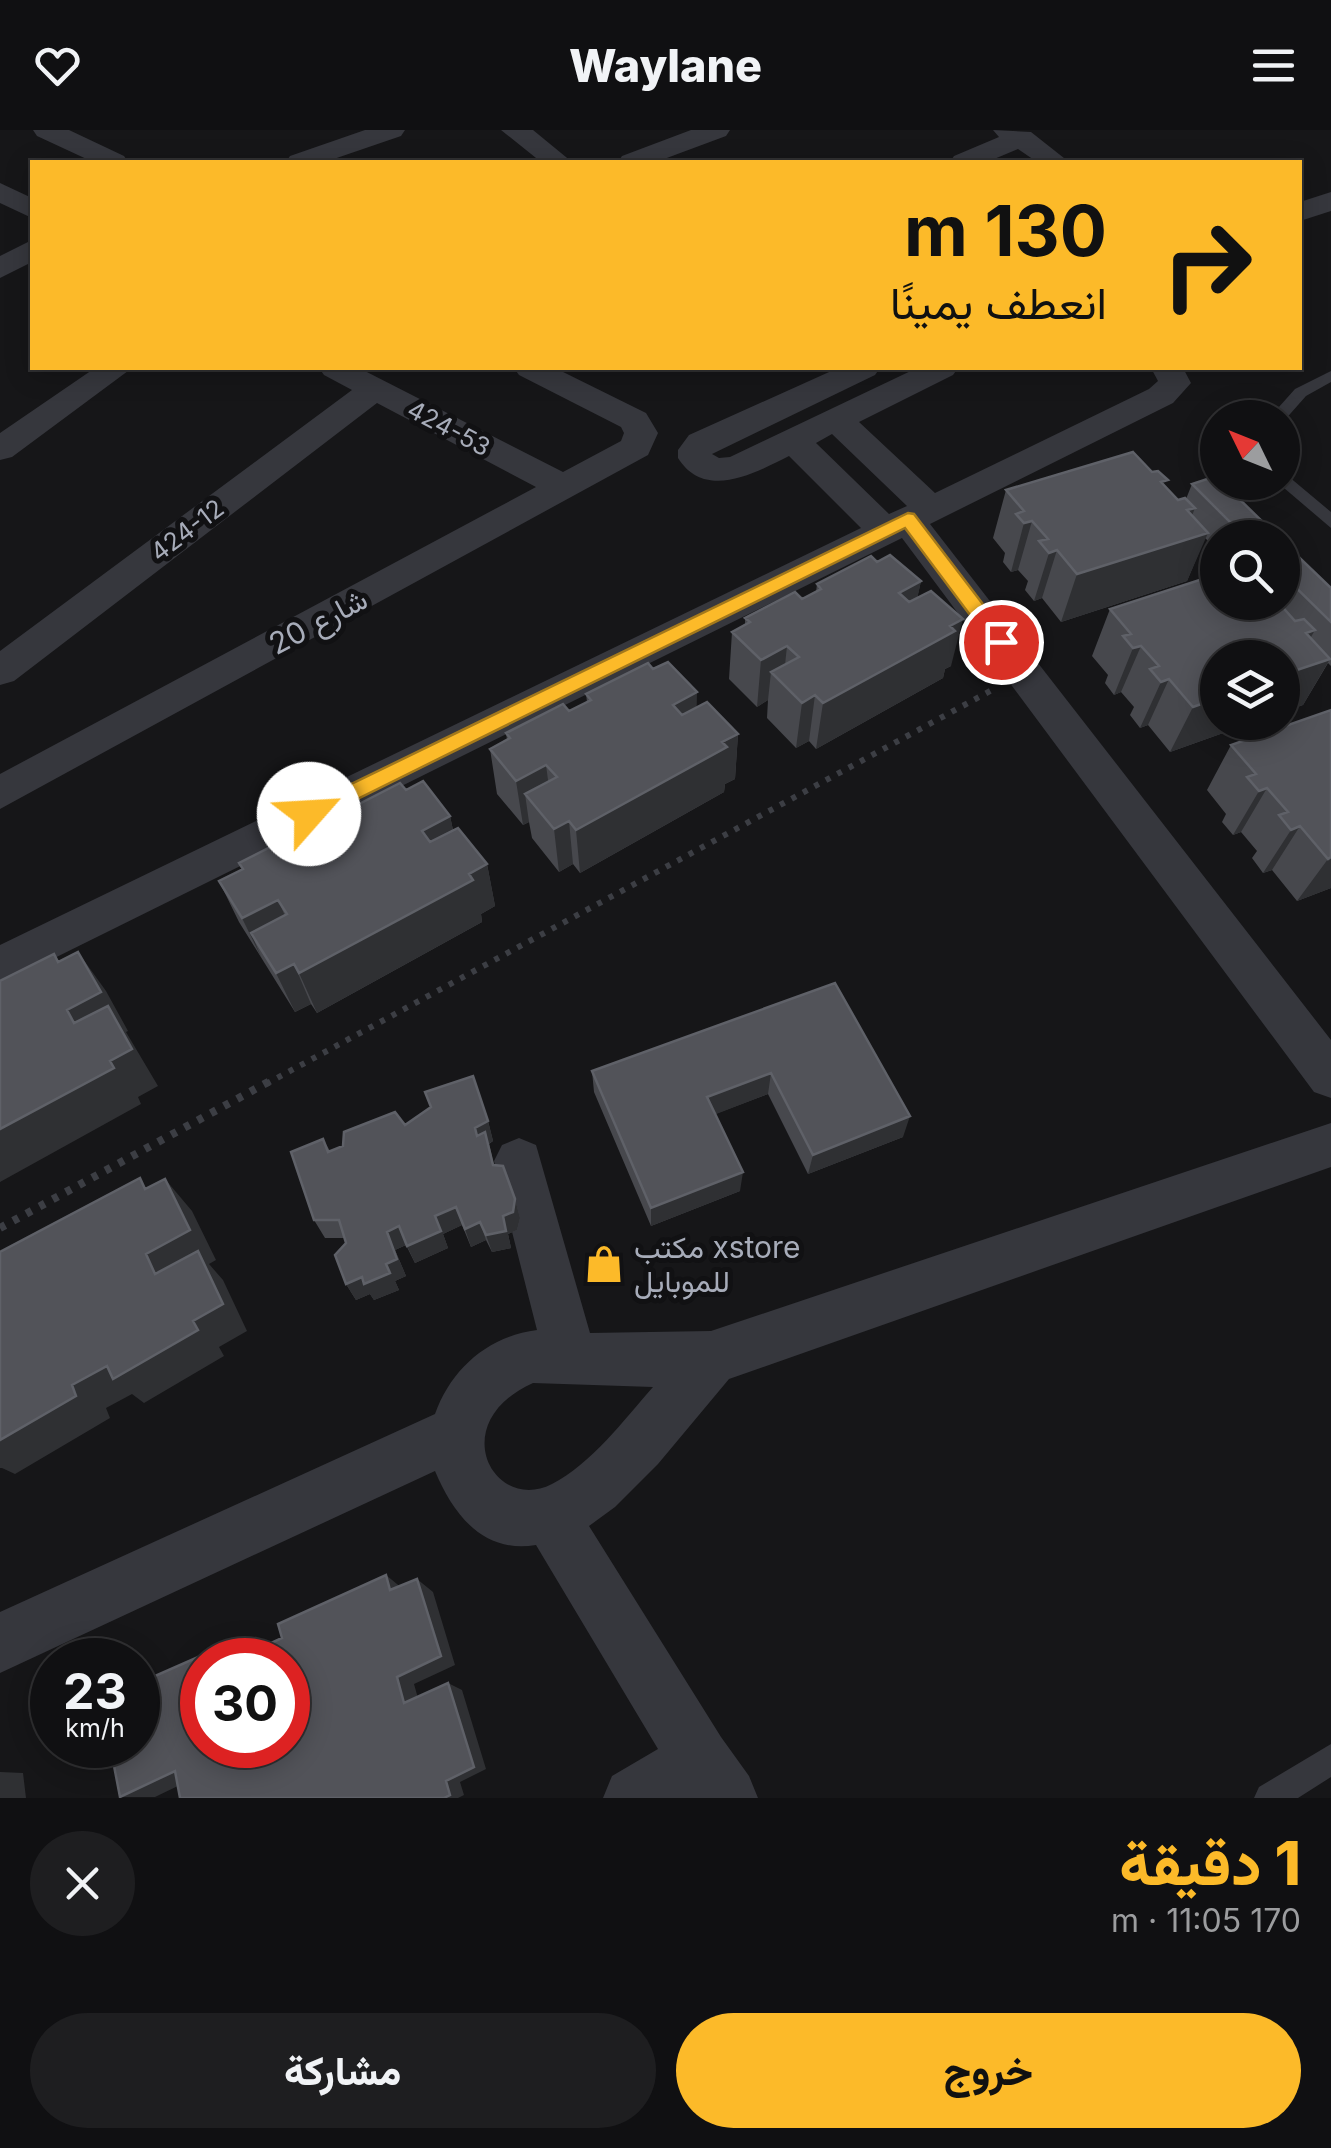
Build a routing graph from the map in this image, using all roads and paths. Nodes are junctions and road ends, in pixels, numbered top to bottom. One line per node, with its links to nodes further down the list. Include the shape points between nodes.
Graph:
1 (47, 130): 6 (street)
2 (391, 130): 7 (street)
3 (515, 130): 8 (street)
4 (716, 130): 9 (street)
5 (1014, 134): 10 (street); 11 (street)
6 (110, 160)
7 (306, 160)
8 (555, 160)
9 (637, 160)
10 (968, 160)
11 (1053, 160)
12 (0, 192): 14 (street)
13 (1331, 201): 15 (street)
14 (30, 208)
15 (1302, 211)
16 (30, 250): 17 (street)
17 (0, 269)
18 (113, 370): 30 (street)
19 (339, 370): 25 (street, 424-53)
20 (533, 370): 28 (street)
21 (860, 370): 31 (street, via 702,443)
22 (938, 370): 27 (street)
23 (1168, 370): 35 (street, via 1171,391)
24 (1331, 376): 26 (lane)
25 (375, 388): 32 (street, 424-53); 38 (street, 424-12)
26 (1291, 400)
27 (836, 419): 29 (street); 35 (street)
28 (635, 433): 31 (street); 32 (street, شارع 20)
29 (794, 440): 31 (street, via 724,471); 35 (street)
30 (0, 449)
31 (695, 458)
32 (564, 488): 40 (street, شارع 20)
33 (1300, 494): 37 (lane)
34 (1212, 500): 36 (lane)
35 (907, 519): 39 (street); 41 (street)
36 (1232, 520)
37 (1331, 522)
38 (0, 671)
39 (1024, 673): 42 (street); 45 (path)
40 (0, 793)
41 (0, 966)
42 (1331, 1077)
43 (1331, 1146): 46 (street)
44 (519, 1161): 47 (street)
45 (0, 1228)
46 (711, 1358): 47 (street); 49 (street, via 614,1466)
47 (571, 1360): 48 (street, via 532,1356 504,1363 480,1380)
48 (455, 1432): 49 (street, via 457,1463 470,1489 493,1509 520,1518); 50 (street)
49 (551, 1516): 52 (street)
50 (0, 1643)
51 (1331, 1759): 54 (lane)
52 (712, 1779): 53 (street)
53 (634, 1798)
54 (1270, 1798)

